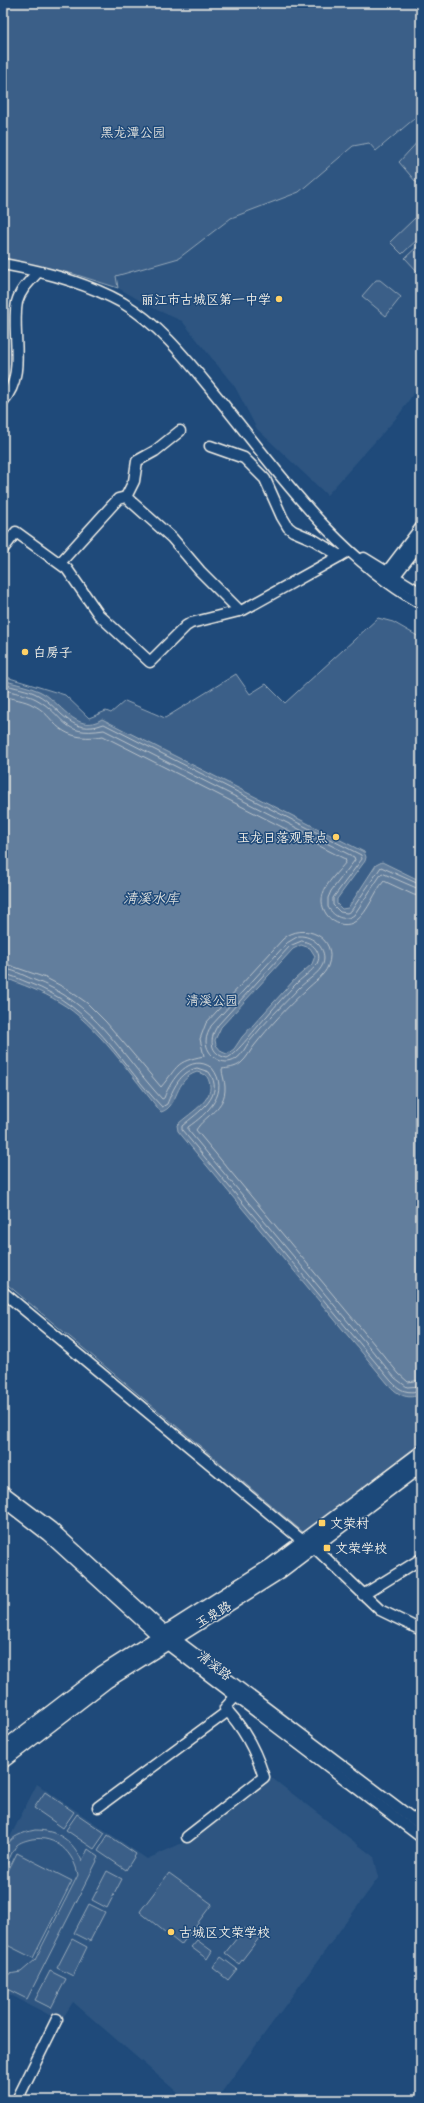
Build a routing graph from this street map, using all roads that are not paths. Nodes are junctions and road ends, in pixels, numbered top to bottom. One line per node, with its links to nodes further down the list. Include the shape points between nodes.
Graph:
1 (3, 264): 2 (street)
2 (38, 272): 3 (street, via 24,288 17,302 18,360 11,388); 6 (street, via 123,303 149,322 185,356)
3 (3, 402)
4 (180, 431): 8 (street, via 137,461 134,481)
5 (210, 446): 7 (street, via 244,458)
6 (273, 466): 7 (street); 10 (street)
7 (262, 475): 13 (street, via 288,527)
8 (126, 497): 14 (street, via 118,499); 18 (street, via 172,538 200,571)
9 (421, 527): 15 (street)
10 (338, 540): 13 (street); 15 (street)
11 (421, 542): 15 (street)
12 (3, 549): 14 (street, via 16,532)
13 (344, 553): 15 (street); 18 (street, via 266,599)
14 (60, 563): 18 (street, via 99,615 150,662 186,626 195,621)
15 (388, 578): 16 (street); 17 (street)
16 (421, 593)
17 (421, 604)
18 (240, 611)
19 (3, 1292): 24 (street)
20 (421, 1453): 24 (main road, 玉泉路)
21 (421, 1465): 24 (main road, 玉泉路)
22 (3, 1491): 28 (street, 清溪路, via 52,1528)
23 (3, 1501): 28 (street, 清溪路, via 52,1539)
24 (309, 1544): 26 (street); 28 (main road, 玉泉路)
25 (421, 1559): 26 (street)
26 (363, 1595): 27 (street, via 384,1613)
27 (421, 1630)
28 (166, 1637): 29 (street, 清溪路); 31 (main road, 玉泉路, via 72,1695); 32 (main road, 玉泉路); 34 (street, 清溪路)
29 (235, 1697): 30 (street, via 225,1708); 35 (street, 清溪路)
30 (228, 1711): 33 (street); 36 (street, via 258,1759 264,1777)
31 (3, 1749)
32 (3, 1761)
33 (98, 1807)
34 (421, 1825)
35 (421, 1836)
36 (187, 1837)
37 (57, 2019): 38 (street)
38 (17, 2100)

